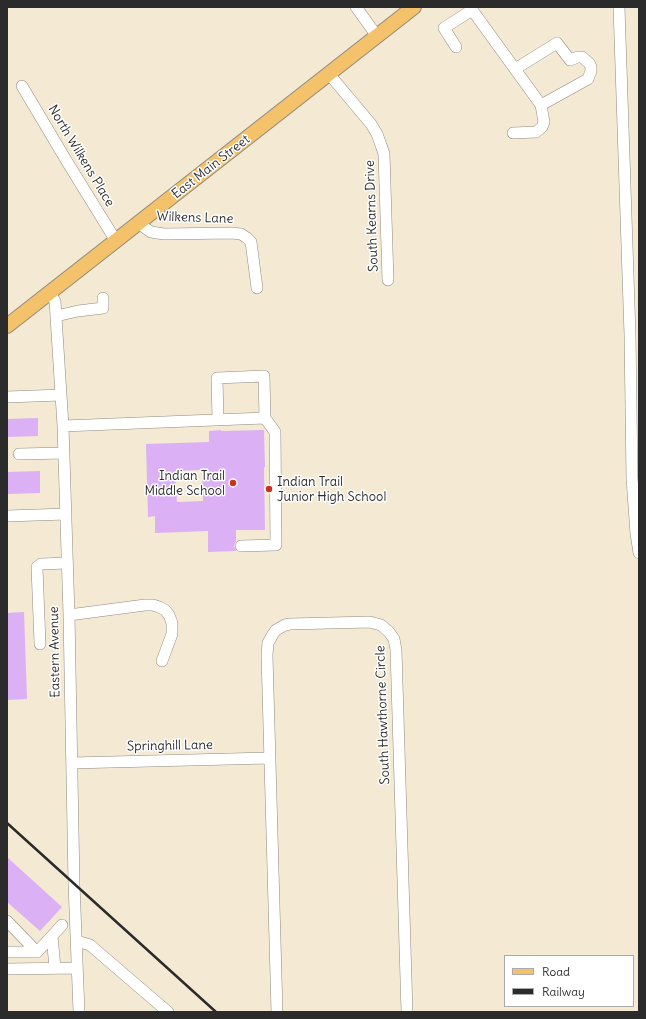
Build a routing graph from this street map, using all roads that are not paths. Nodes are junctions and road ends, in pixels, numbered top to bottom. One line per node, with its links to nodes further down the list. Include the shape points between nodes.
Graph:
1 (356, 7): 5 (street)
2 (414, 7): 5 (main road, East Main Street)
3 (619, 7): 30 (street, via 630,326 632,478)
4 (471, 9): 6 (street, via 444,28); 7 (street)
5 (377, 36): 8 (main road, East Main Street)
6 (456, 48)
7 (515, 69): 10 (street); 10 (street, via 557,43 570,60 578,57 589,63 591,71 588,79)
8 (329, 74): 12 (main road, East Main Street); 14 (street, South Kearns Drive, via 371,124 384,154)
9 (22, 86): 13 (street, North Wilkens Place)
10 (541, 105): 11 (street, via 544,122 542,127 536,132)
11 (513, 133)
12 (138, 223): 13 (main road, East Main Street); 15 (street, Wilkens Lane, via 151,232 164,234 241,234 251,242)
13 (116, 241): 16 (main road, East Main Street)
14 (388, 280)
15 (257, 288)
16 (50, 293): 18 (street, Eastern Avenue, via 55,301); 19 (main road, East Main Street)
17 (103, 298): 18 (street, via 103,308)
18 (56, 316): 20 (street, Eastern Avenue)
19 (7, 326)
20 (61, 395): 21 (street); 24 (street, Eastern Avenue)
21 (7, 397)
22 (265, 418): 23 (street); 23 (street, via 264,376 217,378); 29 (street, via 275,432 276,545)
23 (218, 419): 24 (street)
24 (63, 426): 25 (street, Eastern Avenue)
25 (64, 453): 26 (street); 27 (street, Eastern Avenue)
26 (19, 454)
27 (66, 514): 28 (street); 31 (street, Eastern Avenue)
28 (7, 516)
29 (241, 546)
30 (639, 553)
31 (67, 563): 32 (street, Eastern Avenue); 33 (street, via 41,564 37,567)
32 (69, 615): 34 (street, via 145,605 159,607 165,610 172,623 172,634); 36 (street, Eastern Avenue)
33 (40, 644)
34 (162, 661)
35 (269, 758): 36 (street, Springhill Lane); 48 (street, South Hawthorne Circle); 49 (street, South Hawthorne Circle, via 267,648 273,634 290,624 370,622 385,628 394,639 396,650)
36 (72, 763): 40 (street, Eastern Avenue)
37 (7, 922): 42 (street)
38 (62, 925): 39 (street)
39 (52, 936): 42 (street); 43 (street)
40 (76, 941): 44 (street, Eastern Avenue); 47 (street, via 90,945)
41 (7, 952): 42 (street)
42 (37, 952)
43 (55, 968): 44 (street); 45 (street)
44 (78, 968): 46 (street, Eastern Avenue)
45 (7, 970)
46 (79, 1012)
47 (168, 1012)
48 (277, 1012)
49 (407, 1012)

